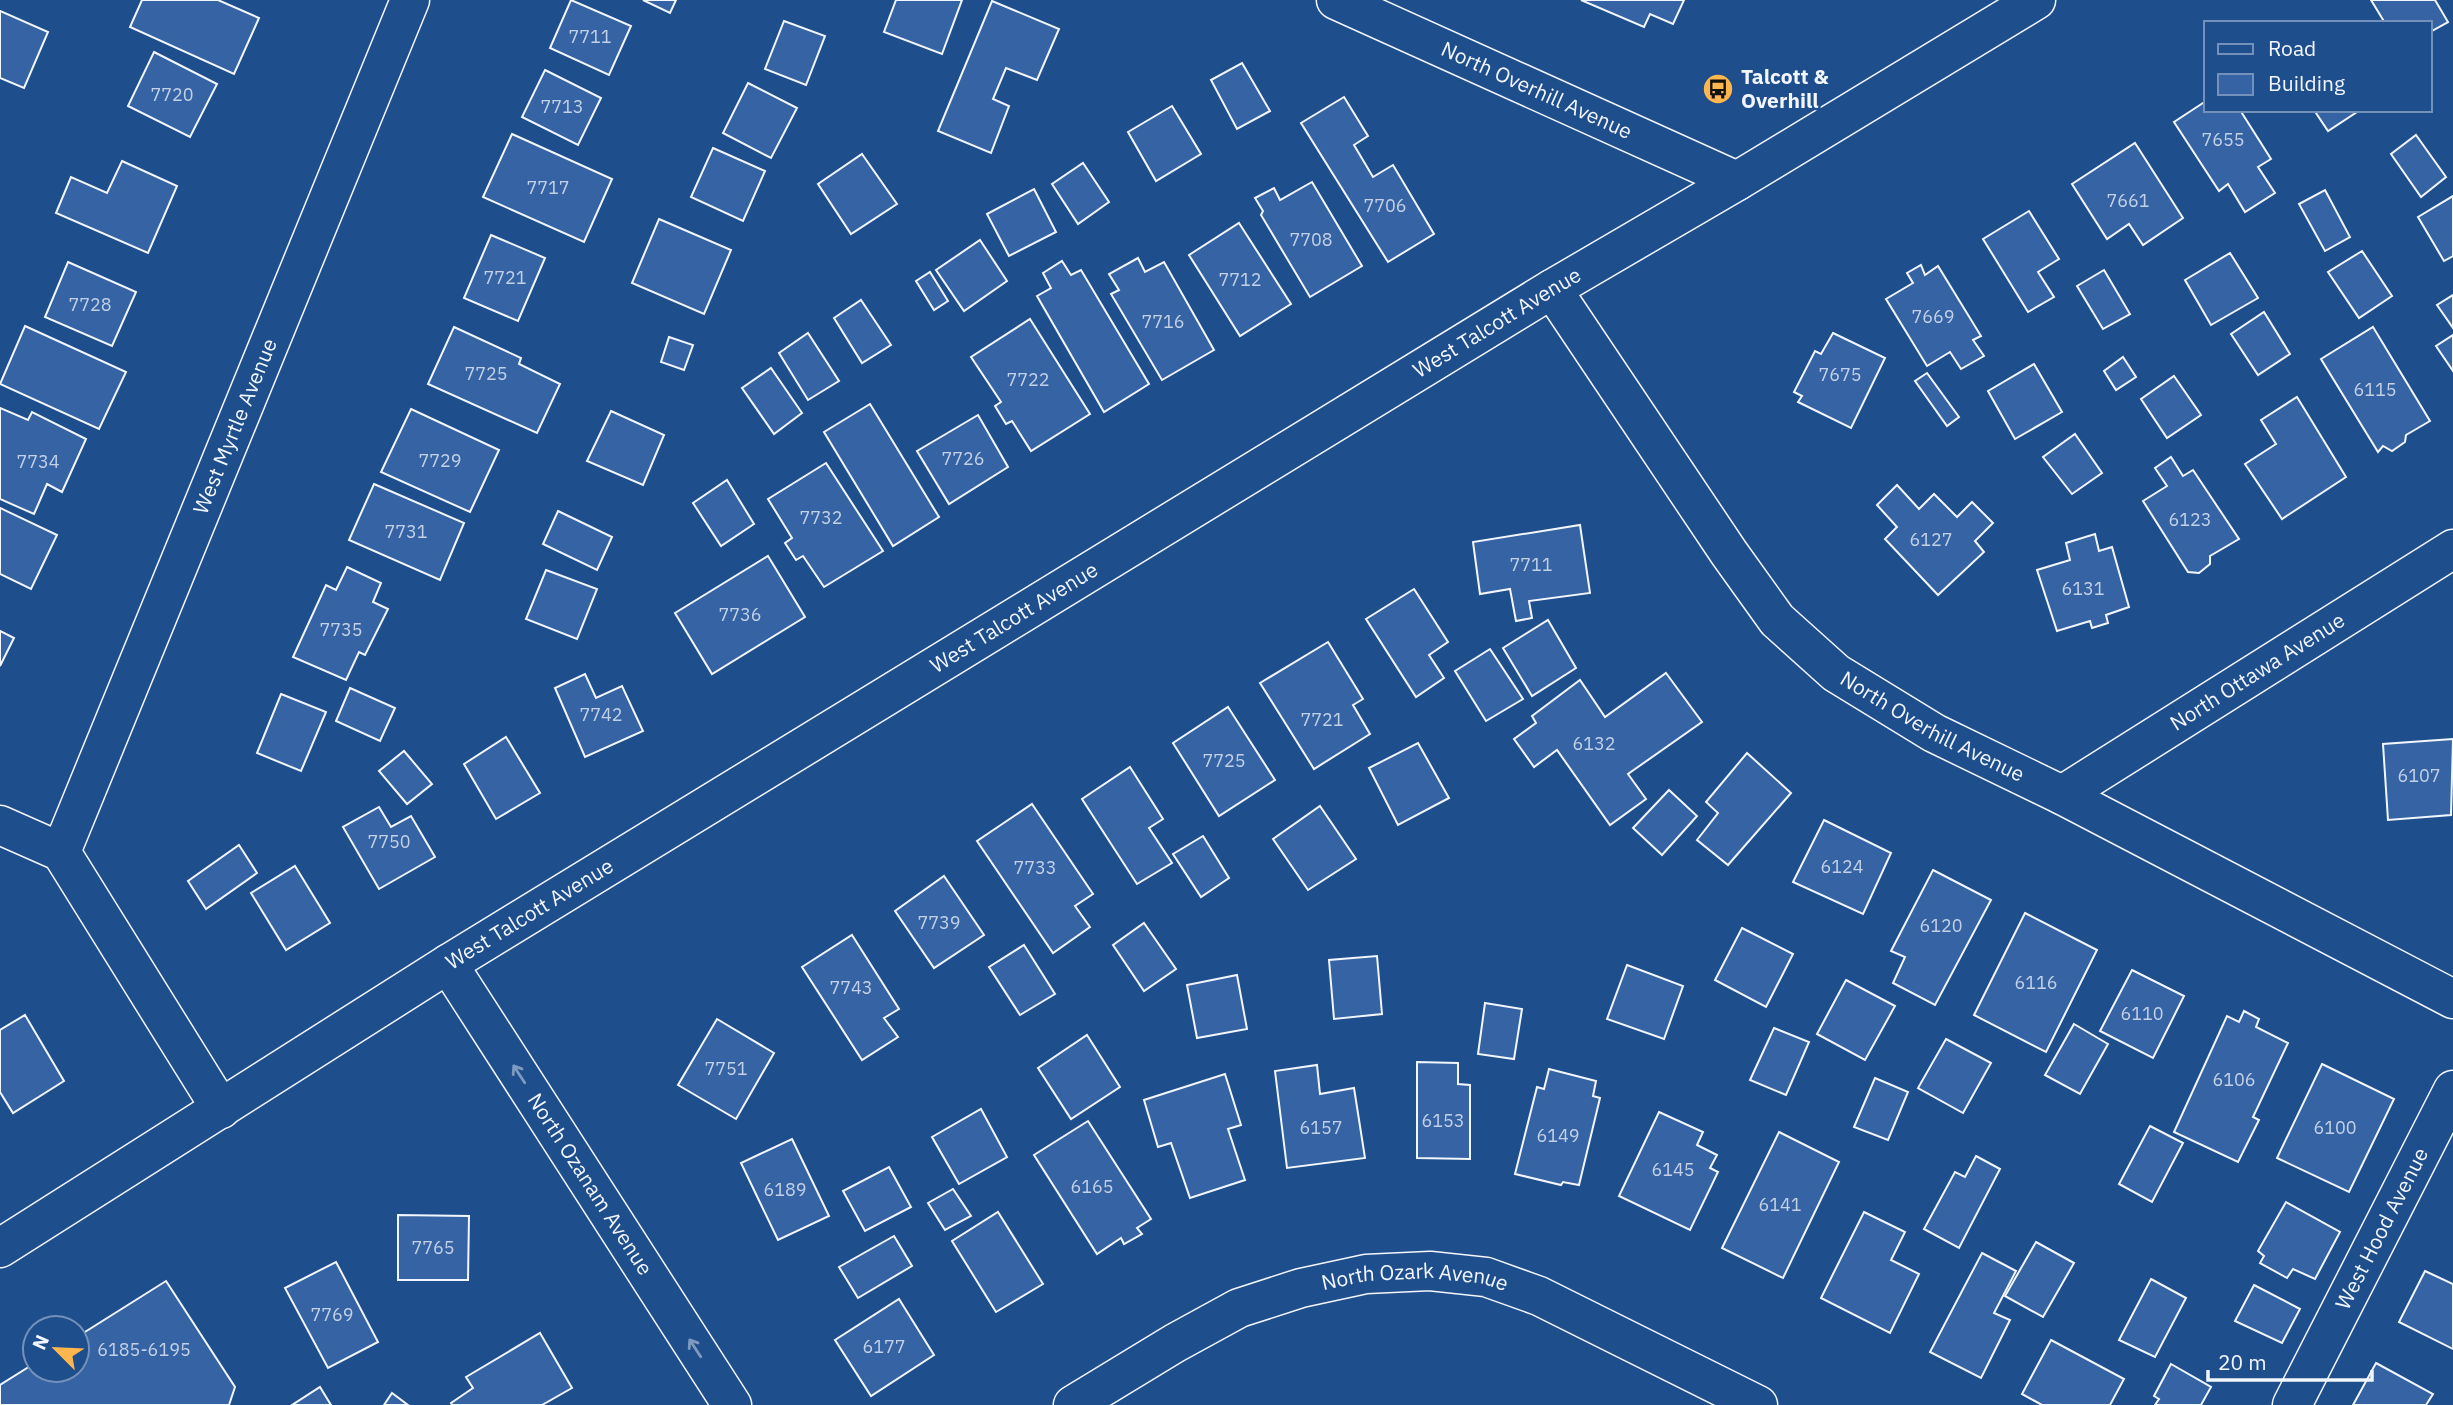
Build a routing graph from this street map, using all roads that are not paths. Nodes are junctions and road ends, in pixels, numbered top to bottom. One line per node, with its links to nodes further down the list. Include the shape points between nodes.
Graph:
1 (410, 0): 9 (street, West Myrtle Avenue)
2 (1336, 0): 4 (street, North Overhill Avenue)
3 (2036, 0): 4 (street, West Talcott Avenue)
4 (1737, 181): 5 (street, West Talcott Avenue)
5 (1552, 289): 7 (street, North Overhill Avenue, via 1777,620 1836,673 1934,733); 10 (street, West Talcott Avenue)
6 (2453, 549): 7 (street, North Ottawa Avenue)
7 (2063, 795): 11 (street, North Overhill Avenue)
8 (0, 825): 9 (street)
9 (61, 852): 13 (street)
10 (448, 964): 13 (street, West Talcott Avenue); 15 (street, North Ozanam Avenue, one-way to 10)
11 (2453, 999)
12 (2453, 1090): 18 (street, West Hood Avenue)
13 (221, 1108): 14 (street, West Talcott Avenue)
14 (0, 1248)
15 (732, 1405)
16 (1073, 1405): 17 (street, North Ozark Avenue, via 1239,1308 1366,1274 1430,1271 1486,1277 1539,1296)
17 (1758, 1405)
18 (2292, 1405)

